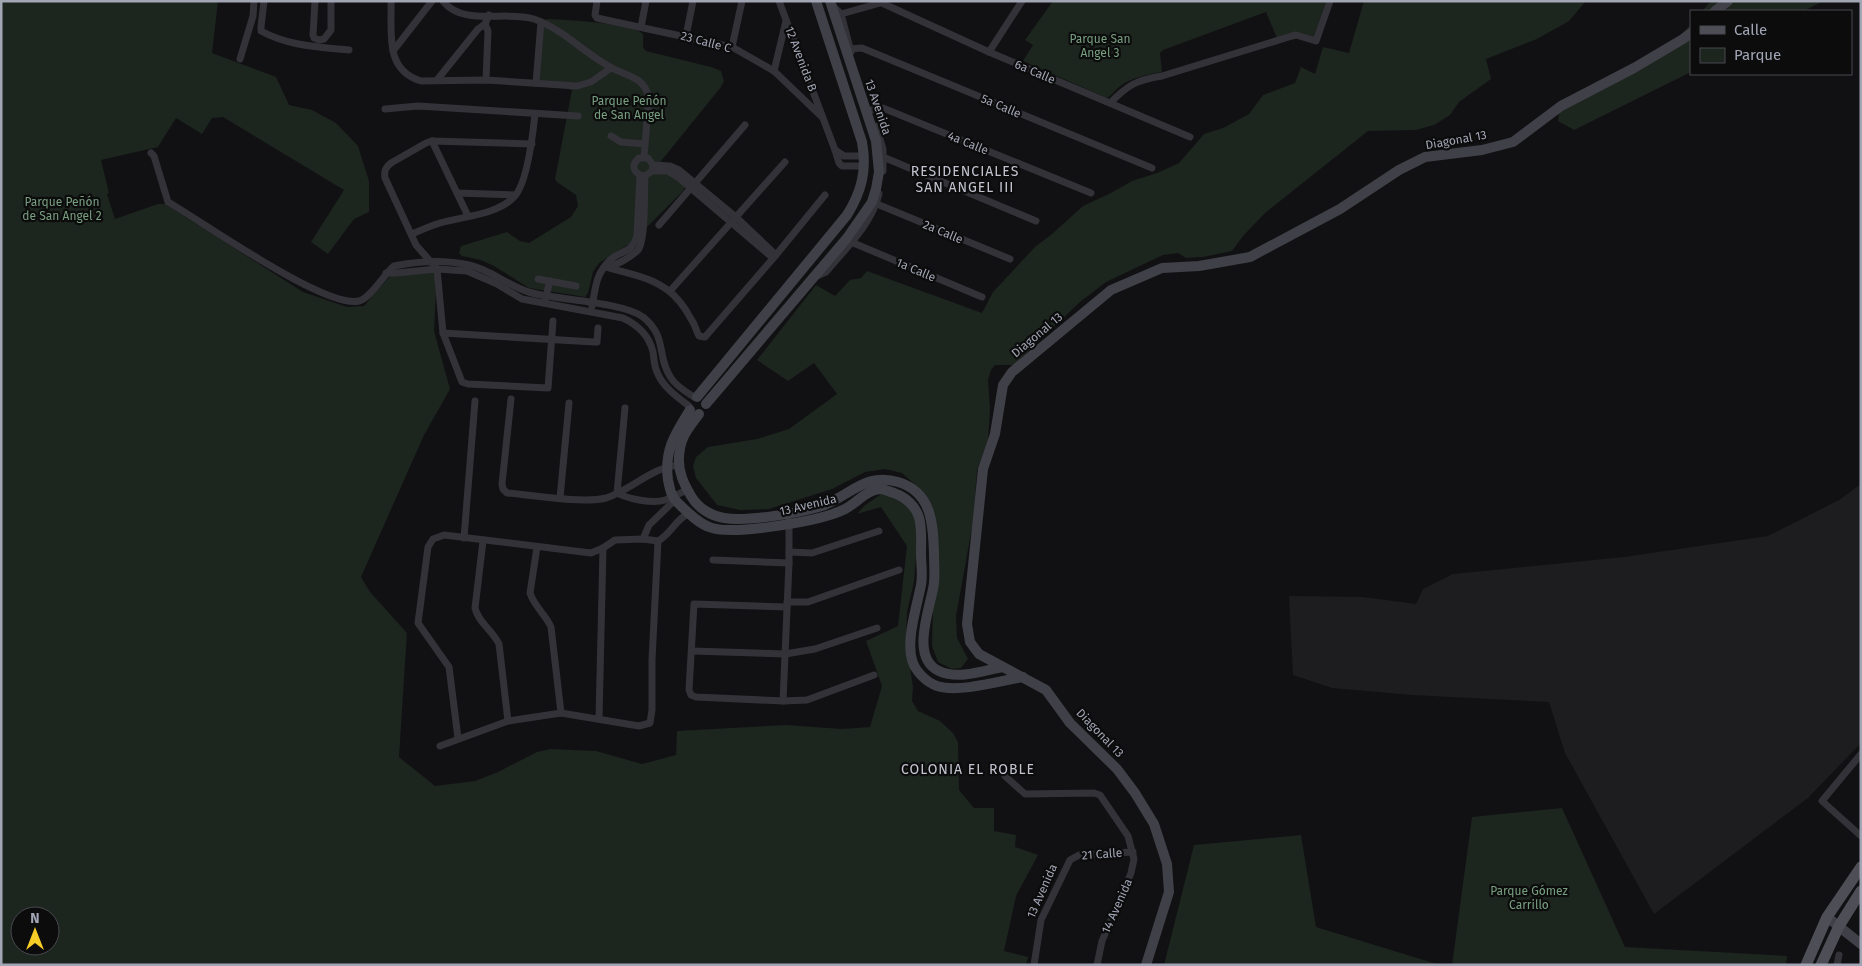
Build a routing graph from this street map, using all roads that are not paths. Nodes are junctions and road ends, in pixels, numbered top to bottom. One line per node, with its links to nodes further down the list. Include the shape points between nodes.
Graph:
1 (254, 1): 34 (street, via 253,16)
2 (264, 1): 29 (street, via 261,27 264,33 300,45)
3 (315, 1): 4 (street, via 313,35 318,40 324,39 331,30)
4 (331, 1)
5 (391, 1): 31 (street)
6 (432, 1): 31 (street)
7 (443, 1): 21 (street, via 457,13)
8 (596, 1): 25 (street, 23 Calle C, via 594,15 597,18)
9 (646, 1): 25 (street)
10 (693, 1): 27 (street)
11 (742, 1): 28 (street)
12 (779, 1): 22 (street, 12 Avenida B)
13 (1022, 1): 32 (street)
14 (1330, 1): 40 (street, via 1316,41 1292,36 1162,76 1142,79 1130,84)
15 (1728, 1): 19 (street)
16 (816, 2): 33 (street, 13 Avenida)
17 (885, 2): 20 (street); 32 (street, 6a Calle)
18 (831, 3): 20 (street); 30 (street, 13 Avenida)
19 (1716, 10)
20 (841, 14): 30 (street)
21 (488, 15): 23 (street, via 532,18); 24 (street)
22 (786, 21): 36 (street); 45 (street, 12 Avenida B)
23 (541, 22): 35 (street); 39 (street)
24 (485, 24): 37 (street); 38 (street, via 488,31)
25 (641, 27): 27 (street, 23 Calle C)
26 (1690, 33): 121 (street, Diagonal 13, via 1634,68 1561,106 1513,142 1482,150 1425,157 1340,209 1250,257 1199,266 1162,268 1111,290 1012,372 1003,385 995,434 983,469 967,624 970,642 979,654)
27 (686, 36): 28 (street, 23 Calle C)
28 (732, 47): 36 (street, 23 Calle C)
29 (349, 50)
30 (848, 50): 33 (street); 42 (street); 58 (street, 5a Calle, via 862,48); 78 (street, 13 Avenida, via 876,142 879,172 872,202 861,221)
31 (392, 52): 37 (street, via 405,74 421,81)
32 (989, 52): 40 (street, 6a Calle)
33 (833, 54): 55 (street, 13 Avenida, via 859,129)
34 (240, 59)
35 (611, 68): 39 (street, via 585,85); 51 (street, via 632,76 646,88 649,97)
36 (774, 70): 45 (street, 23 Calle C)
37 (437, 80): 38 (street)
38 (486, 80): 39 (street)
39 (536, 84)
40 (1110, 103): 48 (street, 6a Calle)
41 (385, 109): 43 (street, via 418,106)
42 (871, 110): 54 (street, via 881,138); 62 (street, 4a Calle, via 883,108)
43 (535, 114): 44 (street); 50 (street)
44 (578, 116)
45 (822, 117): 55 (street, 12 Avenida B, via 835,150 844,156)
46 (745, 125): 60 (street)
47 (611, 136): 51 (street, via 621,142)
48 (1190, 137)
49 (432, 141): 50 (street); 61 (street); 70 (street, via 386,167 384,172)
50 (532, 144): 63 (street)
51 (645, 144): 53 (street)
52 (151, 153): 77 (street, via 168,202 285,275 349,301 360,300 369,294)
53 (644, 157): 57 (street, via 651,161); 59 (street, via 638,158 633,167)
54 (883, 157): 65 (street); 68 (street)
55 (865, 161): 95 (street, 13 Avenida, via 861,186 847,215)
56 (785, 162): 67 (street)
57 (652, 168): 59 (street); 60 (street, via 668,171)
58 (1152, 168)
59 (642, 176): 75 (street, via 642,239 638,249)
60 (694, 186): 67 (street); 69 (street)
61 (457, 193): 63 (street); 66 (street)
62 (1091, 193)
63 (515, 195): 66 (street, via 489,211)
64 (826, 195): 72 (street)
65 (877, 204): 71 (street); 73 (street, 2a Calle)
66 (468, 216): 70 (street)
67 (734, 220): 72 (street); 82 (street)
68 (1036, 221)
69 (659, 225)
70 (412, 234): 74 (street, via 416,244)
71 (851, 242): 78 (street, via 826,272); 84 (street, 1a Calle)
72 (774, 257): 82 (street, via 704,337 700,336)
73 (1010, 259)
74 (431, 260): 76 (street); 77 (street, via 394,266); 83 (street, via 470,265 518,289)
75 (605, 268): 82 (street, via 645,277); 85 (street, via 597,277)
76 (437, 269): 77 (street); 86 (street, via 467,271 522,299); 90 (street)
77 (386, 273)
78 (813, 278): 95 (street, 13 Avenida, via 706,404 705,410)
79 (538, 279): 80 (street)
80 (550, 281): 81 (street); 83 (street)
81 (576, 286)
82 (670, 291)
83 (546, 296): 85 (street); 86 (street)
84 (982, 297)
85 (592, 303): 87 (street); 95 (street, via 630,311 653,327 671,380)
86 (543, 304): 87 (street)
87 (590, 312): 95 (street, via 623,318 636,324 648,339 656,371 663,384)
88 (553, 321): 91 (street)
89 (598, 328): 91 (street, via 597,342)
90 (443, 333): 91 (street); 91 (street, via 462,382 543,389 549,384)
91 (552, 340)
92 (511, 399): 101 (street, via 503,489 507,493)
93 (475, 401): 107 (street)
94 (569, 403): 101 (street)
95 (694, 405): 97 (street, 13 Avenida, via 682,437); 98 (street, 13 Avenida, via 674,435)
96 (625, 408): 100 (street)
97 (678, 465): 98 (street); 99 (street, 13 Avenida)
98 (666, 466): 100 (street); 102 (street, 13 Avenida)
99 (687, 490): 102 (street); 105 (street, 13 Avenida, via 695,503 707,512 724,518)
100 (617, 493): 101 (street, via 595,500); 102 (street, via 630,499)
101 (560, 498)
102 (673, 498): 103 (street, 13 Avenida); 108 (street, via 649,525)
103 (689, 513): 105 (street, 13 Avenida, via 709,528 726,531); 110 (street)
104 (788, 518): 105 (street, 13 Avenida); 113 (street); 121 (street, 13 Avenida, via 822,506 860,484 881,478 900,482 916,492 927,505 933,524 934,582 923,635 925,655 930,665 940,672 959,675); 123 (street, 13 Avenida, via 822,517 845,509 864,495 880,489 909,500 917,510 921,525 922,582 911,637 911,659 918,674 936,685 953,689)
105 (767, 521)
106 (879, 531): 113 (street, via 812,553)
107 (464, 538): 109 (street); 128 (street, via 444,536 433,539 428,546 418,622 449,667)
108 (643, 539): 110 (street); 112 (street, via 615,540)
109 (483, 541): 111 (street); 127 (street, via 475,608 476,615 499,644)
110 (658, 541): 126 (street, via 650,723 638,726)
111 (537, 548): 112 (street, via 591,553); 125 (street, via 530,594 551,627)
112 (603, 548): 126 (street)
113 (789, 552): 115 (street)
114 (713, 560): 115 (street)
115 (789, 563): 117 (street)
116 (899, 570): 117 (street, via 808,602)
117 (787, 605): 119 (street, via 694,604); 120 (street)
118 (877, 628): 120 (street, via 815,649)
119 (692, 651): 120 (street); 124 (street, via 691,695)
120 (785, 654): 124 (street)
121 (1002, 667): 123 (street, Diagonal 13)
122 (874, 676): 124 (street, via 807,700)
123 (1023, 677): 143 (street, Diagonal 13, via 1046,690 1070,723 1117,769 1154,824 1167,864 1169,892)
124 (783, 701)
125 (561, 713): 126 (street); 127 (street)
126 (599, 718)
127 (508, 721): 128 (street)
128 (458, 738): 129 (street)
129 (440, 746)
130 (1861, 754): 132 (street, via 1822,801)
131 (1005, 776): 133 (street, 14 Avenida, via 1025,794 1100,795 1128,836)
132 (1861, 836)
133 (1133, 852): 134 (street, 21 Calle); 142 (street, 14 Avenida, via 1132,873 1102,941)
134 (1072, 858): 141 (street, 13 Avenida, via 1041,920)
135 (1861, 867): 137 (main road)
136 (1861, 891): 138 (main road)
137 (1828, 917): 138 (street); 144 (main road)
138 (1839, 926): 139 (street); 145 (main road)
139 (1861, 944)
140 (1839, 955): 146 (street)
141 (1034, 965)
142 (1097, 965)
143 (1146, 965)
144 (1806, 965)
145 (1821, 965)
146 (1837, 965)

